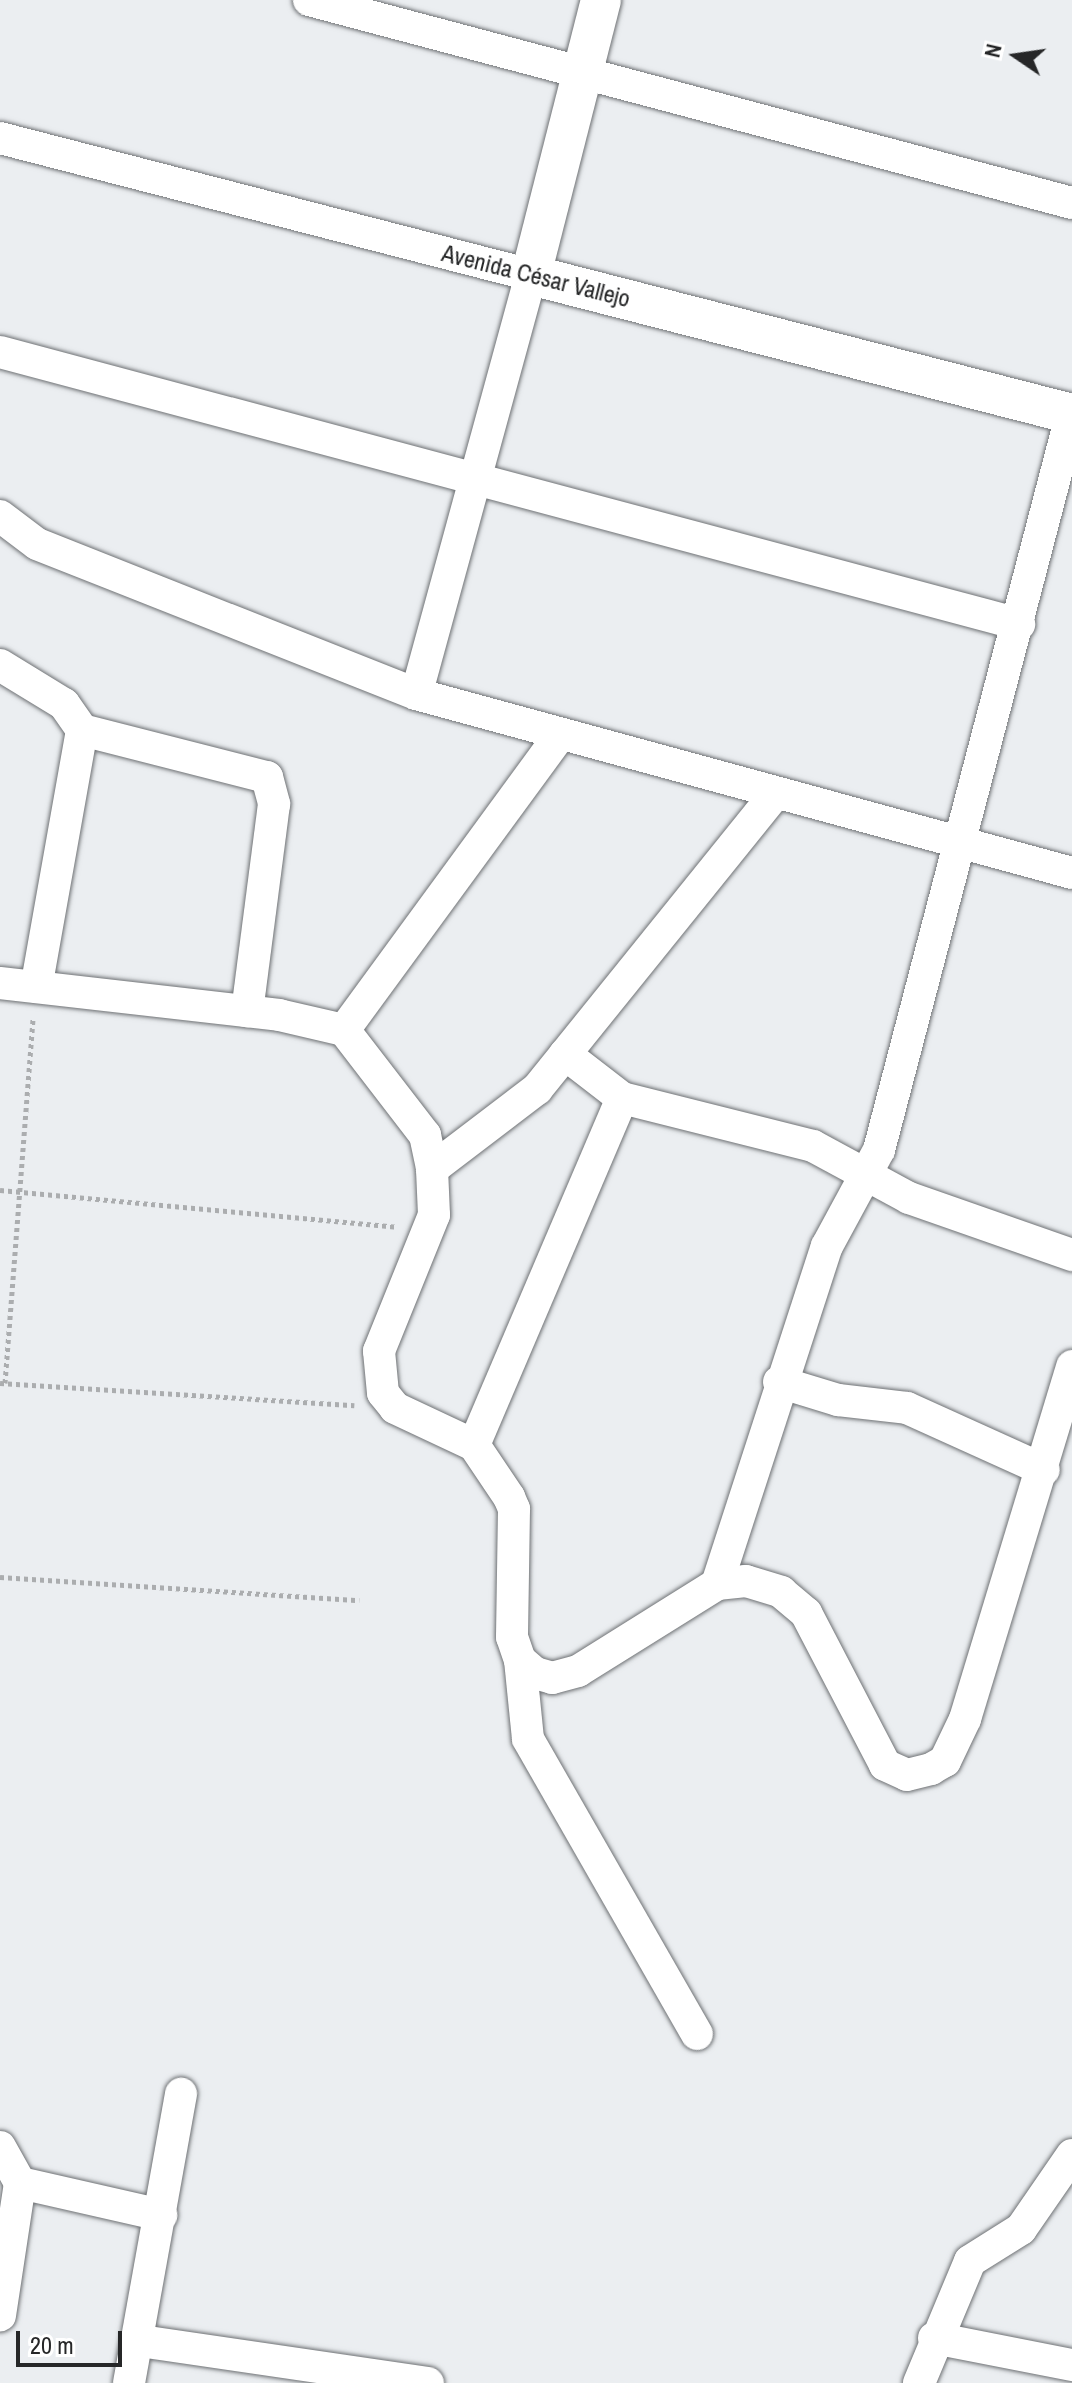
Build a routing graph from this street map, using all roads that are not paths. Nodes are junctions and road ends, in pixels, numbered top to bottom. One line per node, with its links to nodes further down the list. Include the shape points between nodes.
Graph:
1 (309, 0): 3 (street)
2 (601, 0): 3 (street)
3 (582, 74): 5 (street); 6 (street)
4 (0, 138): 6 (street, Avenida César Vallejo)
5 (1072, 203)
6 (531, 275): 8 (street, Avenida César Vallejo); 9 (street)
7 (0, 352): 9 (street)
8 (1072, 413): 11 (street)
9 (479, 477): 11 (street); 13 (street)
10 (0, 516): 13 (street, via 37,544)
11 (1019, 624): 17 (street)
12 (0, 665): 14 (street, via 64,704)
13 (416, 694): 15 (street)
14 (82, 730): 20 (street); 21 (street, via 267,777 274,804)
15 (560, 735): 16 (street); 22 (street)
16 (776, 793): 17 (street); 23 (street)
17 (963, 844): 18 (street); 26 (street)
18 (1072, 873)
19 (0, 983): 20 (street)
20 (36, 987): 21 (street)
21 (247, 1011): 22 (street)
22 (344, 1030): 25 (street, via 425,1135)
23 (565, 1054): 24 (street); 25 (street, via 537,1089)
24 (622, 1098): 26 (street, via 813,1146); 30 (street)
25 (432, 1169): 30 (street, via 429,1230 379,1351 383,1393 395,1408)
26 (869, 1175): 27 (street, via 909,1198); 29 (street, via 827,1246)
27 (1072, 1255)
28 (1072, 1366): 31 (street)
29 (779, 1382): 31 (street, via 838,1400 907,1408); 32 (street)
30 (474, 1445): 33 (street, via 514,1509 512,1637)
31 (1044, 1470): 32 (street, via 965,1719 945,1761 931,1769 907,1775 885,1765 806,1613 770,1588 746,1581)
32 (717, 1584): 33 (street, via 578,1671 552,1678)
33 (520, 1660): 34 (street, via 528,1739)
34 (697, 2034)
35 (181, 2094): 39 (street)
36 (0, 2147): 38 (street)
37 (1072, 2155): 41 (street, via 1021,2229 970,2261)
38 (20, 2183): 39 (street); 40 (street)
39 (161, 2215): 42 (street)
40 (0, 2316)
41 (934, 2338): 43 (street); 46 (street)
42 (140, 2341): 44 (street); 45 (street)
43 (1072, 2365)
44 (129, 2383)
45 (428, 2383)
46 (919, 2383)

